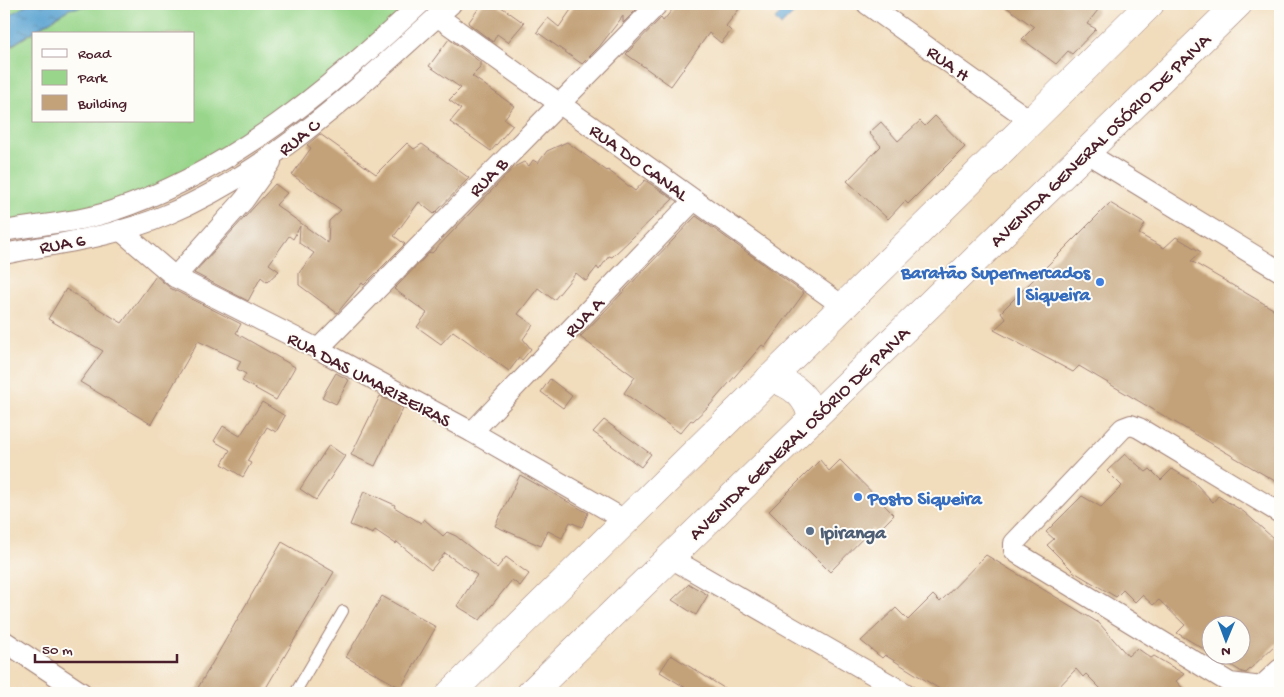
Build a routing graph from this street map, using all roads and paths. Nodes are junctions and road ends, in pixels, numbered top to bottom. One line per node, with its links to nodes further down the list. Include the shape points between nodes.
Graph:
1 (420, 4): 14 (street, via 323,90 277,125 186,180 110,212 69,222)
2 (658, 4): 8 (street, RUA B)
3 (868, 4): 7 (street, RUA H)
4 (1150, 4): 9 (main road)
5 (1238, 4): 10 (main road, AVENIDA GENERAL OSÓRIO DE PAIVA)
6 (444, 10): 8 (street, RUA DO CANAL); 11 (street, RUA C)
7 (894, 11): 9 (street, RUA H)
8 (559, 102): 12 (street, RUA DO CANAL); 19 (street, RUA B)
9 (1031, 121): 18 (main road)
10 (1085, 152): 16 (street); 21 (main road, AVENIDA GENERAL OSÓRIO DE PAIVA)
11 (276, 154): 13 (street, RUA C, via 219,190 165,216); 17 (street, via 244,200)
12 (694, 200): 18 (street, RUA DO CANAL); 22 (street, RUA A)
13 (120, 230): 15 (street, RUA 6); 17 (street, RUA DAS UMARIZEIRAS)
14 (4, 231)
15 (4, 254)
16 (1280, 272)
17 (175, 277): 19 (street, RUA DAS UMARIZEIRAS)
18 (844, 307): 20 (main road)
19 (318, 348): 22 (street, RUA DAS UMARIZEIRAS)
20 (770, 378): 21 (main road, via 783,382 802,396); 24 (main road)
21 (812, 420): 25 (main road, AVENIDA GENERAL OSÓRIO DE PAIVA)
22 (472, 432): 24 (street, RUA DAS UMARIZEIRAS)
23 (1280, 513): 30 (street, via 1131,425 1123,428 1016,539 1014,547 1017,554 1230,683)
24 (625, 520): 33 (main road)
25 (669, 557): 29 (street); 34 (main road, AVENIDA GENERAL OSÓRIO DE PAIVA)
26 (342, 611): 32 (lane)
27 (4, 641): 31 (street)
28 (1280, 669): 30 (street)
29 (878, 687): 35 (street)
30 (1263, 691)
31 (82, 693)
32 (295, 693)
33 (450, 693)
34 (531, 693)
35 (905, 693)

